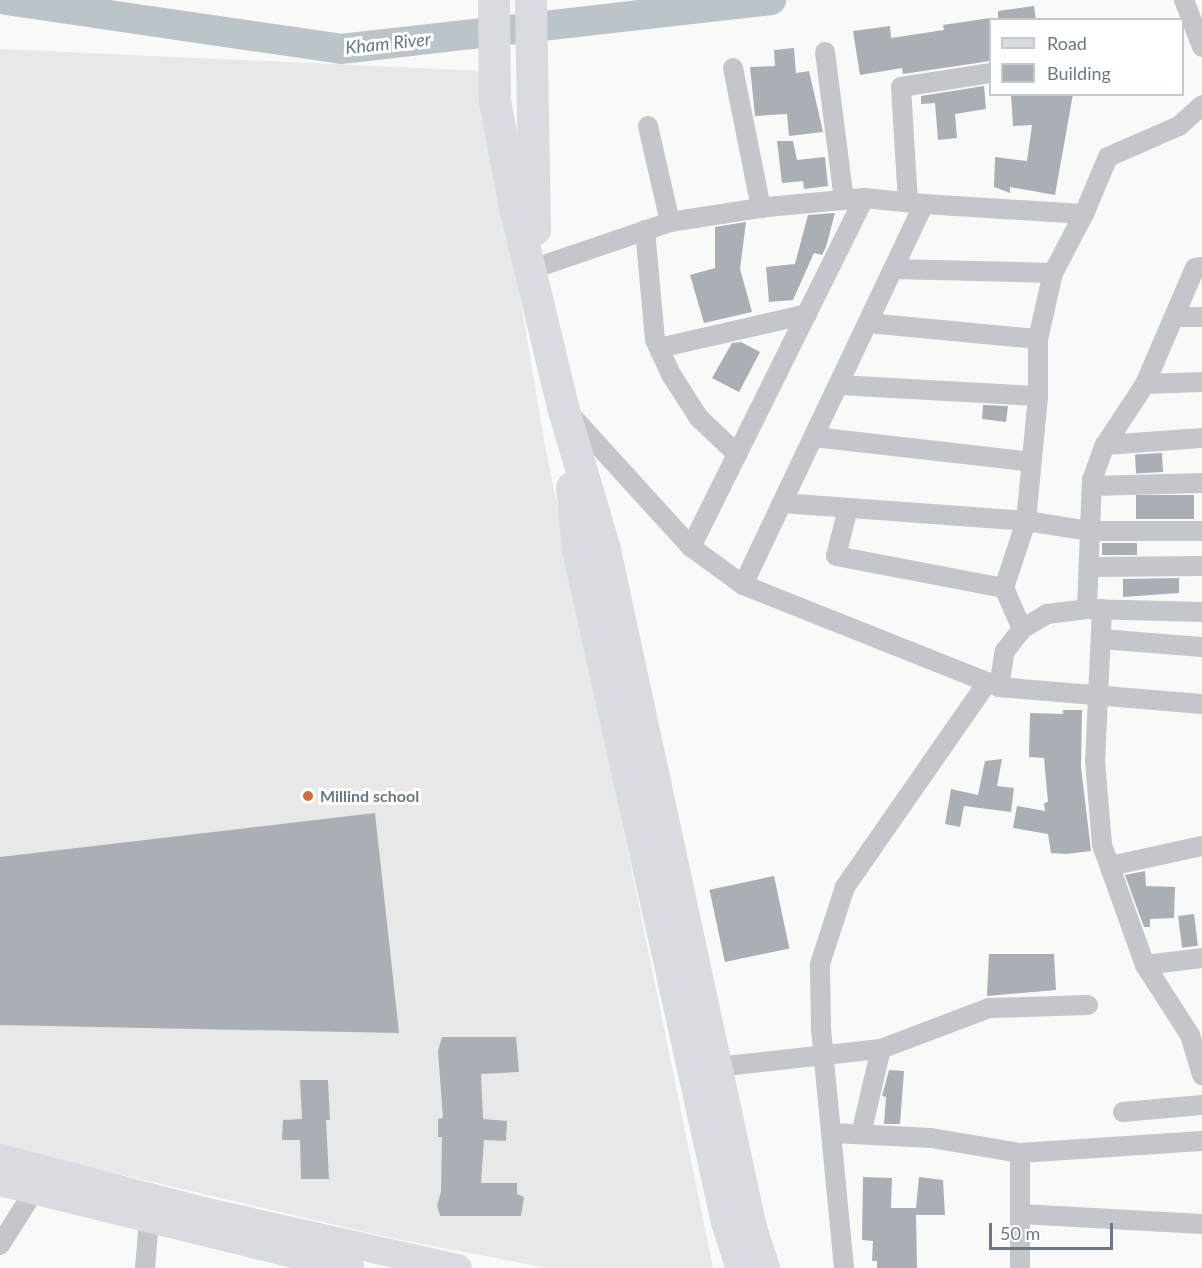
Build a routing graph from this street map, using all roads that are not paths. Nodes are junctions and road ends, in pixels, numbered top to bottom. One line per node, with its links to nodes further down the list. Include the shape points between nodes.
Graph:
1 (494, 0): 20 (main road, via 495,94)
2 (531, 0): 20 (main road)
3 (1187, 8): 4 (street)
4 (1202, 48)
5 (825, 52): 11 (street)
6 (733, 68): 13 (street)
7 (989, 73): 12 (street, via 901,87)
8 (1202, 105): 14 (street, via 1179,126 1108,157)
9 (648, 126): 15 (street)
10 (864, 198): 11 (street); 12 (street); 21 (street)
11 (844, 200): 13 (street)
12 (916, 203): 14 (street); 18 (street)
13 (761, 208): 15 (street)
14 (1084, 214): 19 (street)
15 (670, 222): 16 (street)
16 (645, 230): 20 (street); 26 (street, via 648,288)
17 (1200, 265): 22 (street)
18 (894, 269): 19 (street); 24 (street)
19 (1053, 273): 25 (street)
20 (536, 282): 31 (main road)
21 (807, 314): 26 (street); 35 (street)
22 (1177, 317): 23 (street); 28 (street)
23 (1202, 317)
24 (868, 322): 25 (street); 29 (street)
25 (1038, 339): 30 (street)
26 (659, 348): 35 (street, via 699,418)
27 (1202, 382): 28 (street)
28 (1145, 384): 34 (street)
29 (839, 385): 30 (street); 32 (street)
30 (1038, 396): 36 (street)
31 (563, 407): 44 (street); 64 (main road, via 605,550); 82 (main road, via 578,549 727,1222)
32 (814, 437): 36 (street); 39 (street)
33 (1202, 438): 34 (street)
34 (1106, 444): 38 (street)
35 (737, 454): 44 (street)
36 (1032, 462): 41 (street)
37 (1202, 483): 38 (street)
38 (1092, 486): 42 (street)
39 (782, 503): 40 (street); 47 (street)
40 (848, 508): 41 (street); 48 (street, via 836,556)
41 (1026, 521): 42 (street); 48 (street)
42 (1090, 531): 43 (street); 46 (street)
43 (1202, 531)
44 (691, 547): 47 (street)
45 (1202, 566): 46 (street)
46 (1089, 567): 49 (street)
47 (743, 585): 54 (street)
48 (1004, 588): 51 (street)
49 (1095, 609): 50 (street); 51 (street, via 1047,614); 52 (street)
50 (1202, 612)
51 (1022, 629): 54 (street, via 1005,651)
52 (1101, 639): 53 (street); 55 (street)
53 (1202, 647)
54 (993, 685): 55 (street); 63 (street, via 845,887 820,964)
55 (1098, 698): 56 (street); 58 (street, via 1095,760 1102,845)
56 (1202, 704)
57 (1202, 846): 58 (street)
58 (1110, 866): 60 (street)
59 (1202, 958): 60 (street)
60 (1145, 965): 65 (street, via 1190,1035)
61 (1088, 1005): 62 (street, via 989,1008)
62 (881, 1049): 63 (street); 69 (street)
63 (824, 1054): 64 (street); 68 (street)
64 (717, 1067): 83 (main road, via 751,1228)
65 (1202, 1075)
66 (1202, 1105): 67 (street)
67 (1123, 1113)
68 (833, 1133): 69 (street); 84 (street)
69 (861, 1134): 71 (street, via 931,1138)
70 (1202, 1141): 71 (street)
71 (1020, 1153): 75 (street)
72 (0, 1158): 73 (street)
73 (41, 1181): 74 (street); 76 (street); 78 (street); 81 (street, via 207,1212)
74 (0, 1182)
75 (1021, 1214): 77 (street); 85 (street)
76 (149, 1220): 79 (street); 80 (street)
77 (1202, 1224)
78 (0, 1245)
79 (145, 1268)
80 (351, 1268)
81 (458, 1268)
82 (742, 1268)
83 (764, 1268)
84 (844, 1268)
85 (1020, 1268)

